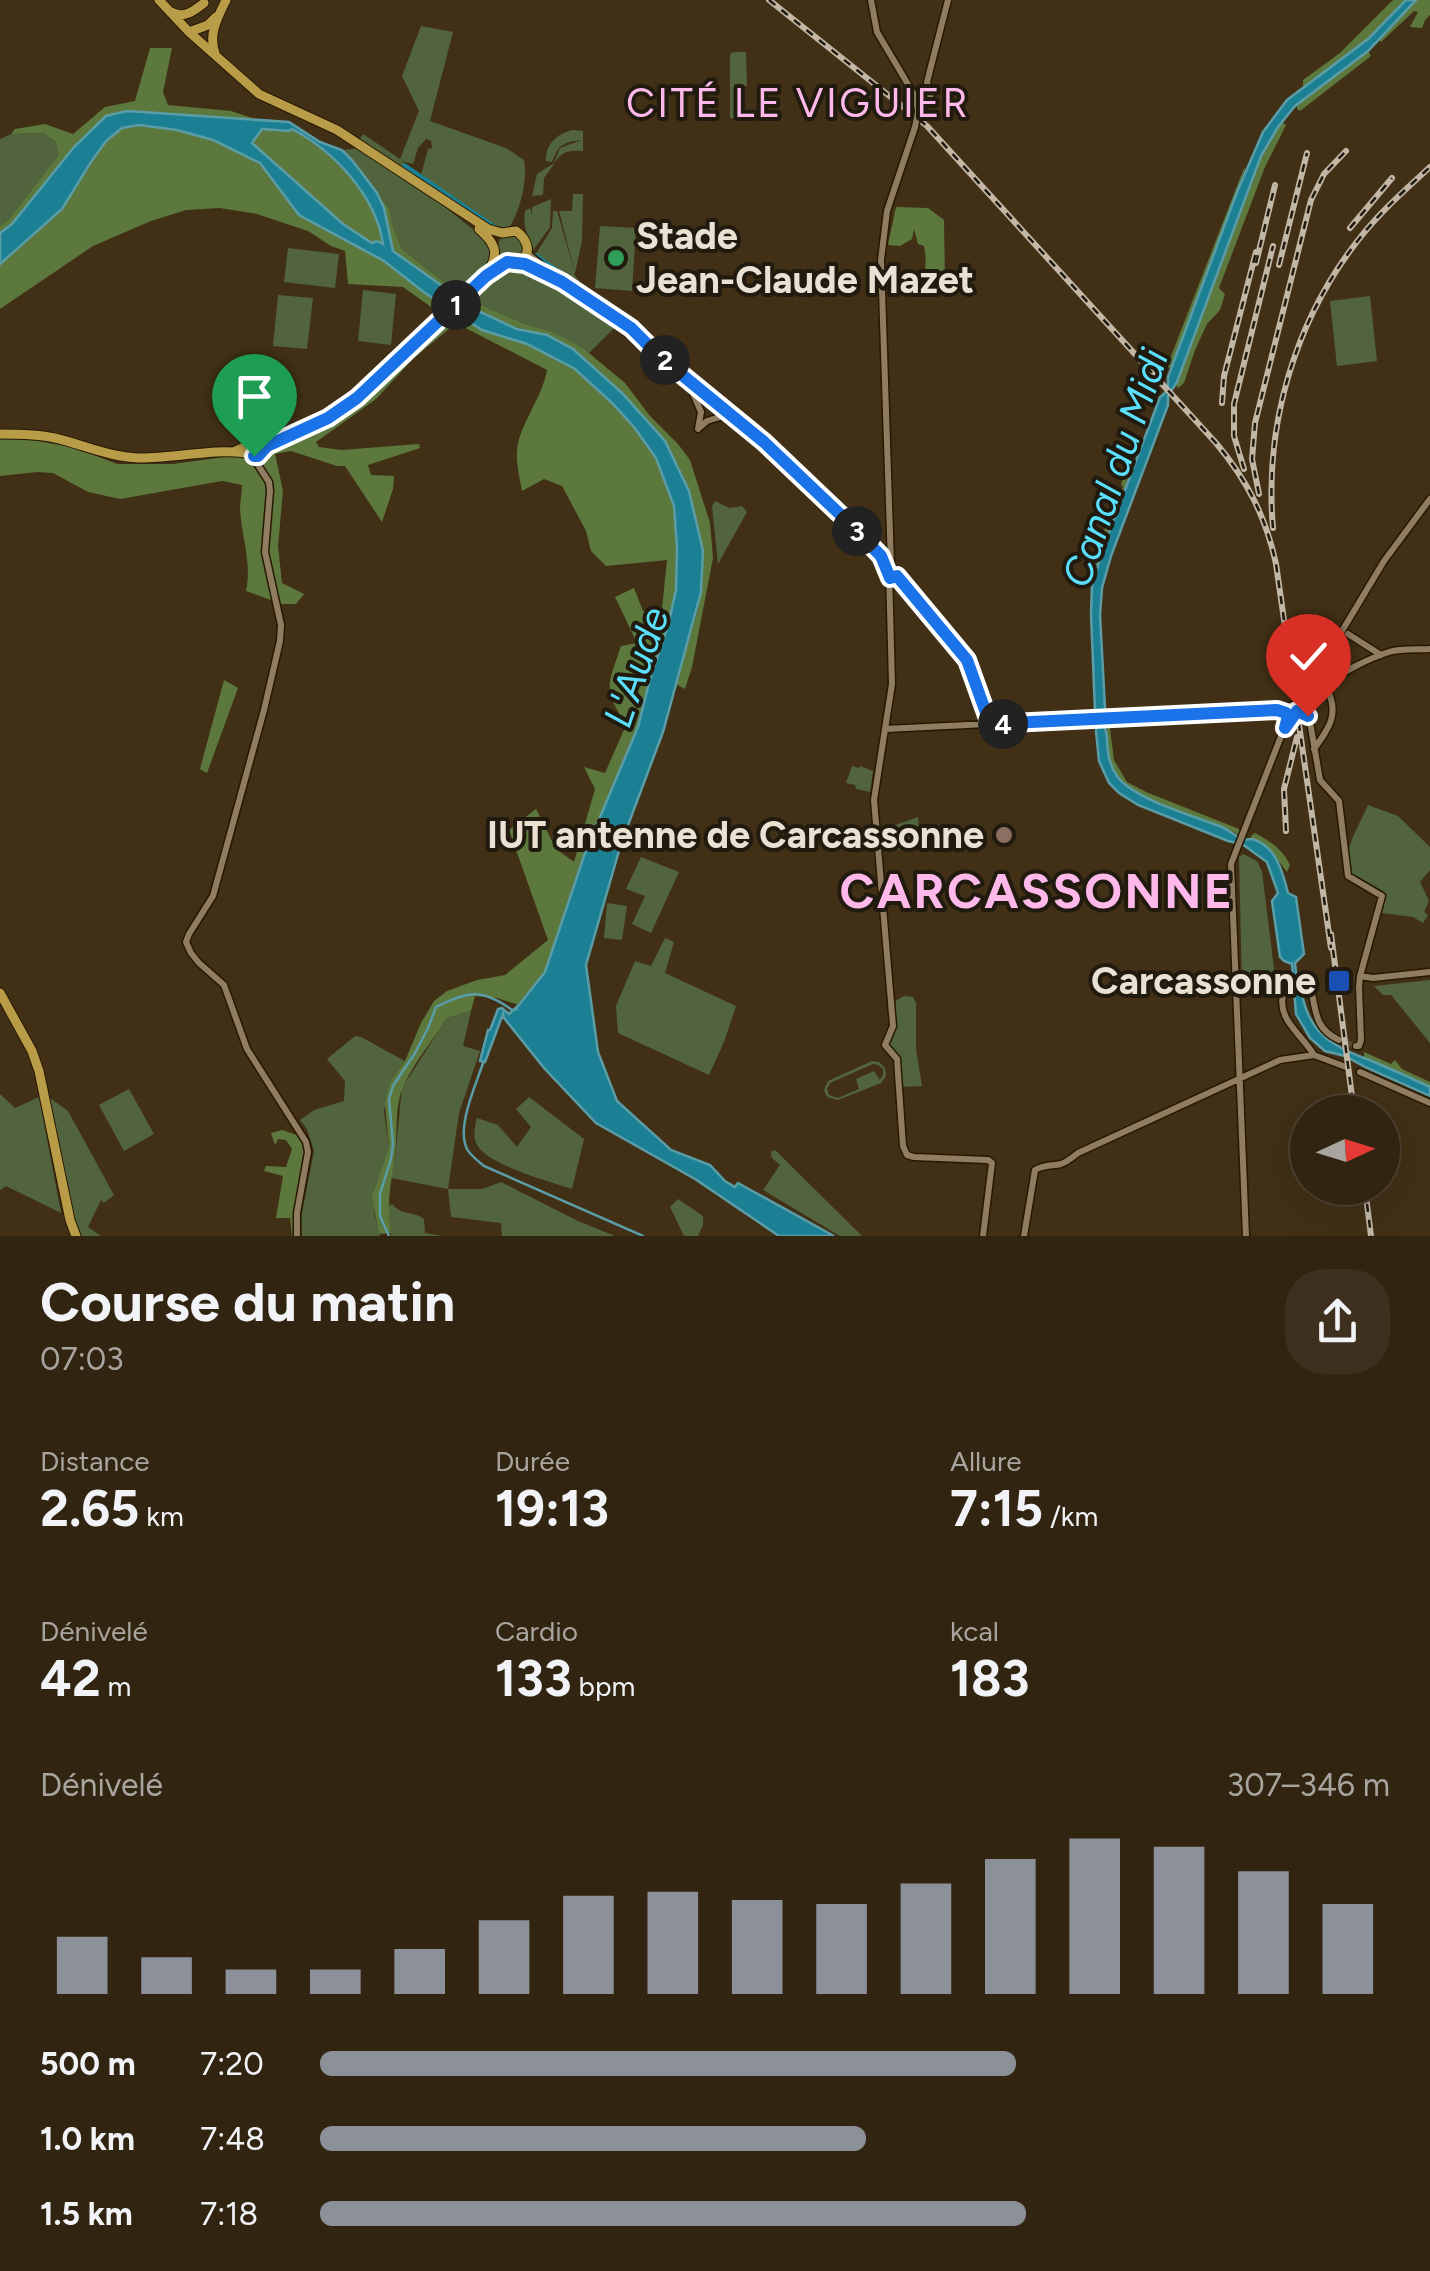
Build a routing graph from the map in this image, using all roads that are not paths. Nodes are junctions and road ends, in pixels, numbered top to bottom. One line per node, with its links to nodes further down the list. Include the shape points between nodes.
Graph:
1 (226, 0): 6 (main road, via 208,26); 7 (main road, via 212,40)
2 (871, 0): 9 (main road, via 877,32)
3 (948, 0): 9 (main road, via 928,92 920,92)
4 (205, 2): 5 (main road, via 182,15); 6 (main road)
5 (162, 4): 6 (main road)
6 (189, 32): 7 (main road); 8 (main road)
7 (216, 56): 8 (main road)
8 (224, 64): 10 (main road, via 260,94 337,130)
9 (919, 104): 24 (main road, bridge, via 887,211 881,260)
10 (466, 217): 11 (main road); 12 (main road)
11 (502, 233): 12 (main road); 13 (main road, via 520,234)
12 (496, 250): 14 (main road); 15 (main road)
13 (526, 252): 14 (main road); 16 (main road)
14 (512, 262): 15 (main road); 16 (main road)
15 (486, 276): 22 (main road, via 357,398)
16 (562, 282): 17 (main road, via 631,328)
17 (659, 356): 18 (main road); 21 (main road)
18 (685, 383): 19 (main road); 19 (main road, via 699,404 698,429)
19 (724, 416): 21 (main road)
20 (0, 434): 22 (main road, via 50,436 129,458)
21 (772, 450): 24 (main road)
22 (255, 453): 55 (main road, via 270,490 265,552 280,641 212,896 186,942 224,985 247,1050 305,1138)
23 (1430, 499): 26 (main road, via 1386,558)
24 (887, 560): 25 (main road)
25 (894, 577): 34 (main road, via 967,660); 36 (main road)
26 (1347, 630): 28 (main road); 29 (main road)
27 (1430, 650): 28 (main road)
28 (1382, 655): 30 (main road)
29 (1313, 682): 31 (main road); 32 (main road)
30 (1326, 687): 31 (main road); 37 (main road, via 1334,711)
31 (1309, 695): 32 (main road)
32 (1298, 709): 33 (main road); 35 (main road); 37 (main road, via 1308,716)
33 (1277, 710): 34 (main road); 35 (main road, via 1288,716)
34 (990, 724): 36 (main road)
35 (1285, 728): 46 (main road, via 1232,869)
36 (885, 729): 56 (main road, via 874,800 894,1026 884,1045 896,1060 903,1146 910,1156 988,1160)
37 (1314, 750): 39 (main road, via 1320,780 1339,801 1348,876 1382,896)
38 (1430, 972): 40 (main road)
39 (1360, 976): 40 (main road); 41 (main road)
40 (1373, 978): 41 (main road)
41 (1358, 987): 44 (main road)
42 (0, 994): 54 (main road, via 40,1071)
43 (1339, 1040): 45 (main road, via 1321,1027 1308,988 1287,990 1281,1002 1286,1020)
44 (1358, 1046)
45 (1314, 1054): 47 (main road); 48 (main road)
46 (1241, 1066): 48 (main road); 50 (main road); 51 (main road)
47 (1346, 1067)
48 (1250, 1072): 50 (main road)
49 (1360, 1072): 53 (main road)
50 (1241, 1077): 51 (main road); 52 (main road)
51 (1230, 1083): 52 (main road); 57 (main road, via 1035,1170)
52 (1240, 1093): 58 (main road)
53 (1430, 1102)
54 (76, 1236)
55 (297, 1236)
56 (984, 1236)
57 (1024, 1236)
58 (1246, 1236)

